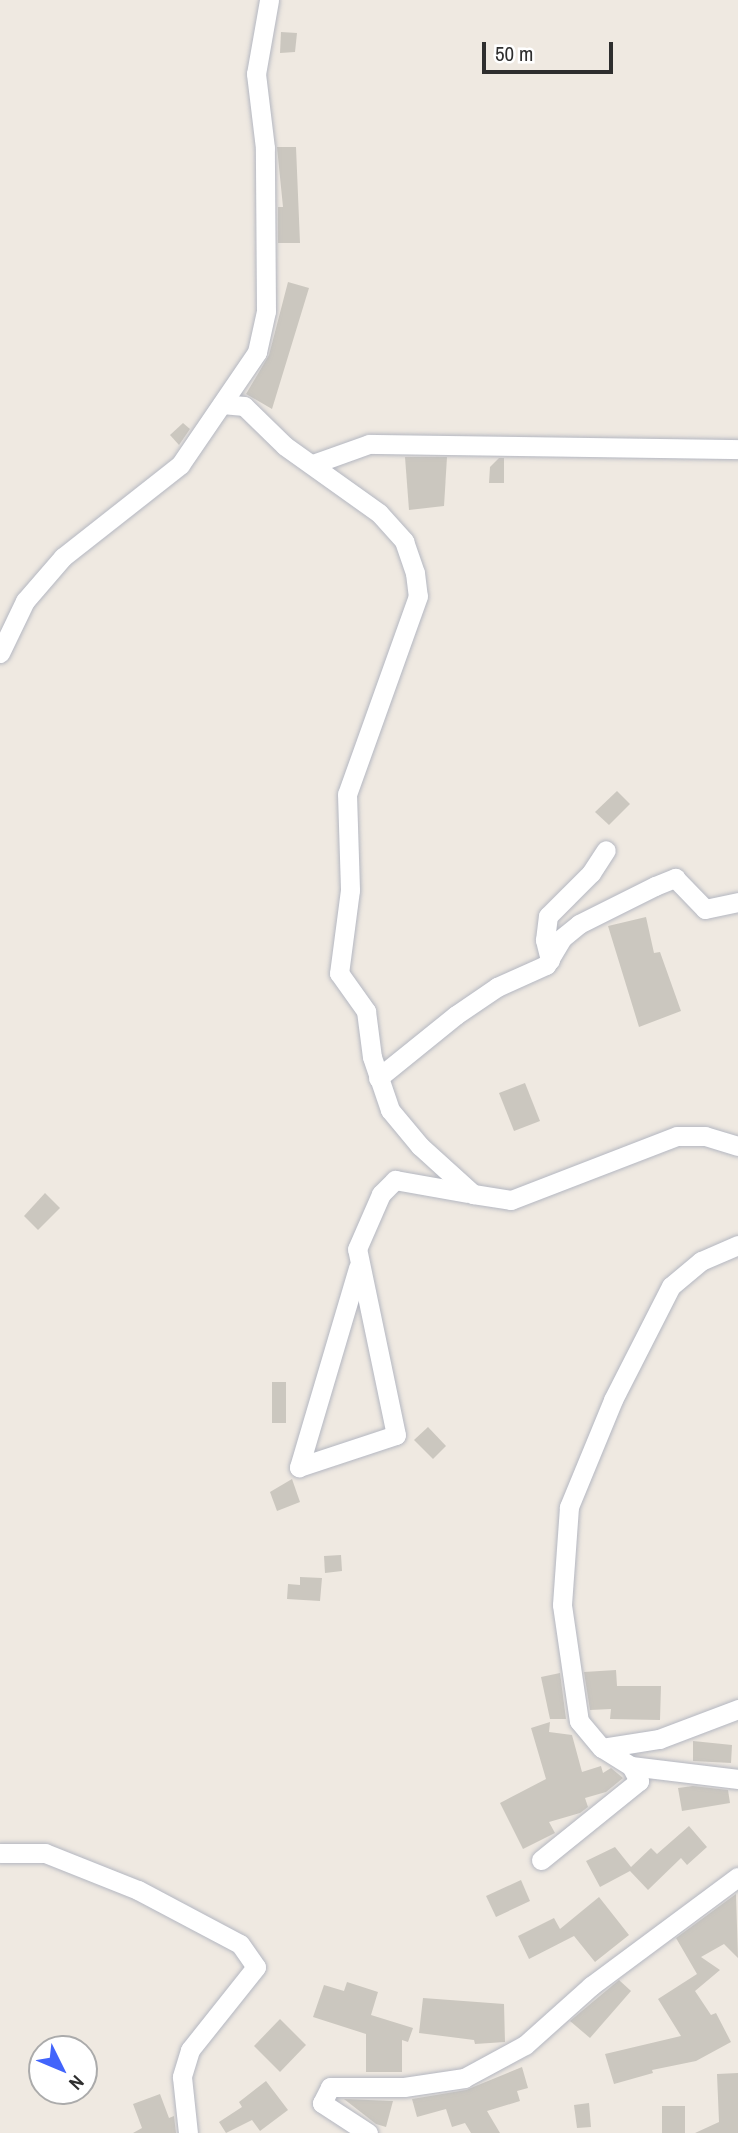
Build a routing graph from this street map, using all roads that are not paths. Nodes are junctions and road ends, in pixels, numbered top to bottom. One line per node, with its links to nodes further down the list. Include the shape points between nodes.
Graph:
1 (269, 0): 2 (street, via 256,74 265,148 265,311 257,352)
2 (222, 404): 4 (street, via 244,406 285,446); 5 (street, via 180,465 63,557 25,601)
3 (738, 449): 4 (street, via 369,444)
4 (313, 464): 9 (street, via 379,513 404,541 418,596 347,794 350,890 339,973 366,1011)
5 (0, 653)
6 (606, 850): 8 (street, via 591,873 548,916 545,940)
7 (738, 902): 8 (street, via 705,909 675,878 579,924 562,938)
8 (550, 960): 9 (street, via 456,1015)
9 (378, 1078): 11 (street, via 398,1119)
10 (738, 1146): 11 (street, via 705,1136 677,1136 511,1200)
11 (472, 1194): 13 (street, via 395,1180 381,1194 356,1249)
12 (738, 1245): 15 (street, via 701,1261 671,1286 613,1400 569,1507 562,1605 579,1721)
13 (358, 1268): 13 (street, via 396,1435 299,1467 307,1441)
14 (738, 1709): 15 (street, via 659,1740)
15 (602, 1748): 16 (street)
16 (631, 1766): 17 (street); 19 (street, via 639,1781)
17 (738, 1779)
18 (0, 1853): 21 (street, via 45,1853 138,1890 240,1944 256,1967 190,2050 181,2077)
19 (541, 1860)
20 (738, 1877): 22 (street, via 591,1986 525,2045 464,2078 404,2087 331,2087 322,2103)
21 (188, 2133)
22 (368, 2133)

